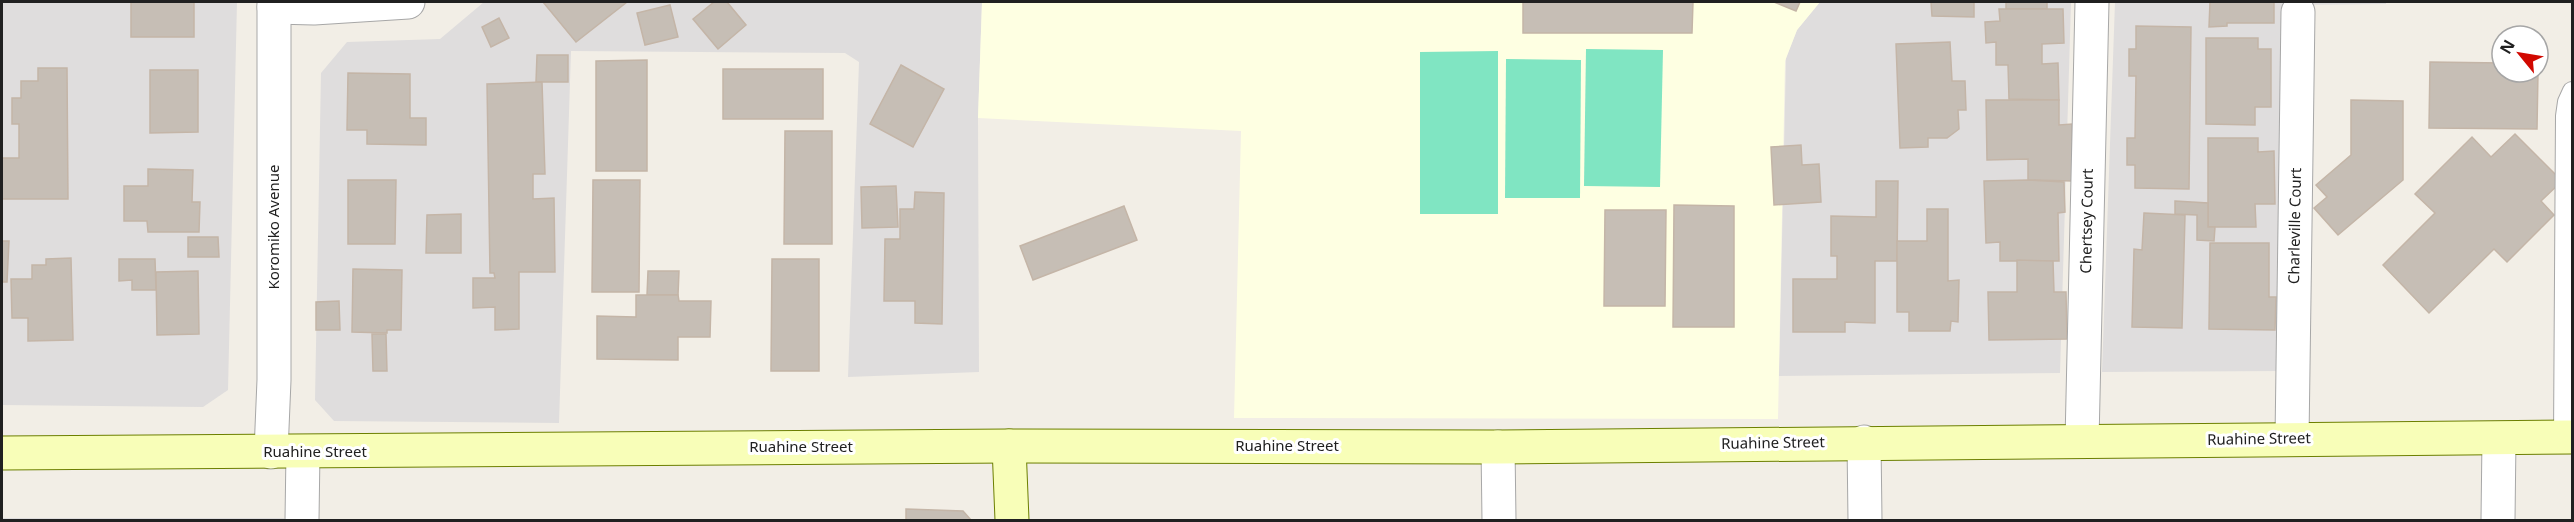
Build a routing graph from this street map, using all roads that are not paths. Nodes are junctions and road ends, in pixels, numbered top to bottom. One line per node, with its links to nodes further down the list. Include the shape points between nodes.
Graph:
1 (408, 2): 3 (street, via 314,8)
2 (2092, 2): 9 (street, Chertsey Court)
3 (274, 4): 13 (street, Koromiko Avenue, via 274,380)
4 (2298, 12): 7 (street, Charleville Court)
5 (2572, 91): 6 (lane, via 2565,116)
6 (2568, 437): 8 (main road, Ruahine Street)
7 (2292, 439): 8 (main road, Ruahine Street); 9 (main road, Ruahine Street)
8 (2499, 439): 19 (street)
9 (2082, 441): 10 (main road, Ruahine Street)
10 (1864, 442): 12 (main road, Ruahine Street); 18 (street)
11 (1009, 446): 12 (main road, Ruahine Street); 13 (main road, Ruahine Street); 16 (main road)
12 (1498, 447): 17 (street)
13 (287, 452): 14 (main road, Ruahine Street); 15 (street, Koromiko Avenue)
14 (2, 453)
15 (302, 520)
16 (1012, 520)
17 (1499, 520)
18 (1865, 520)
19 (2498, 520)

